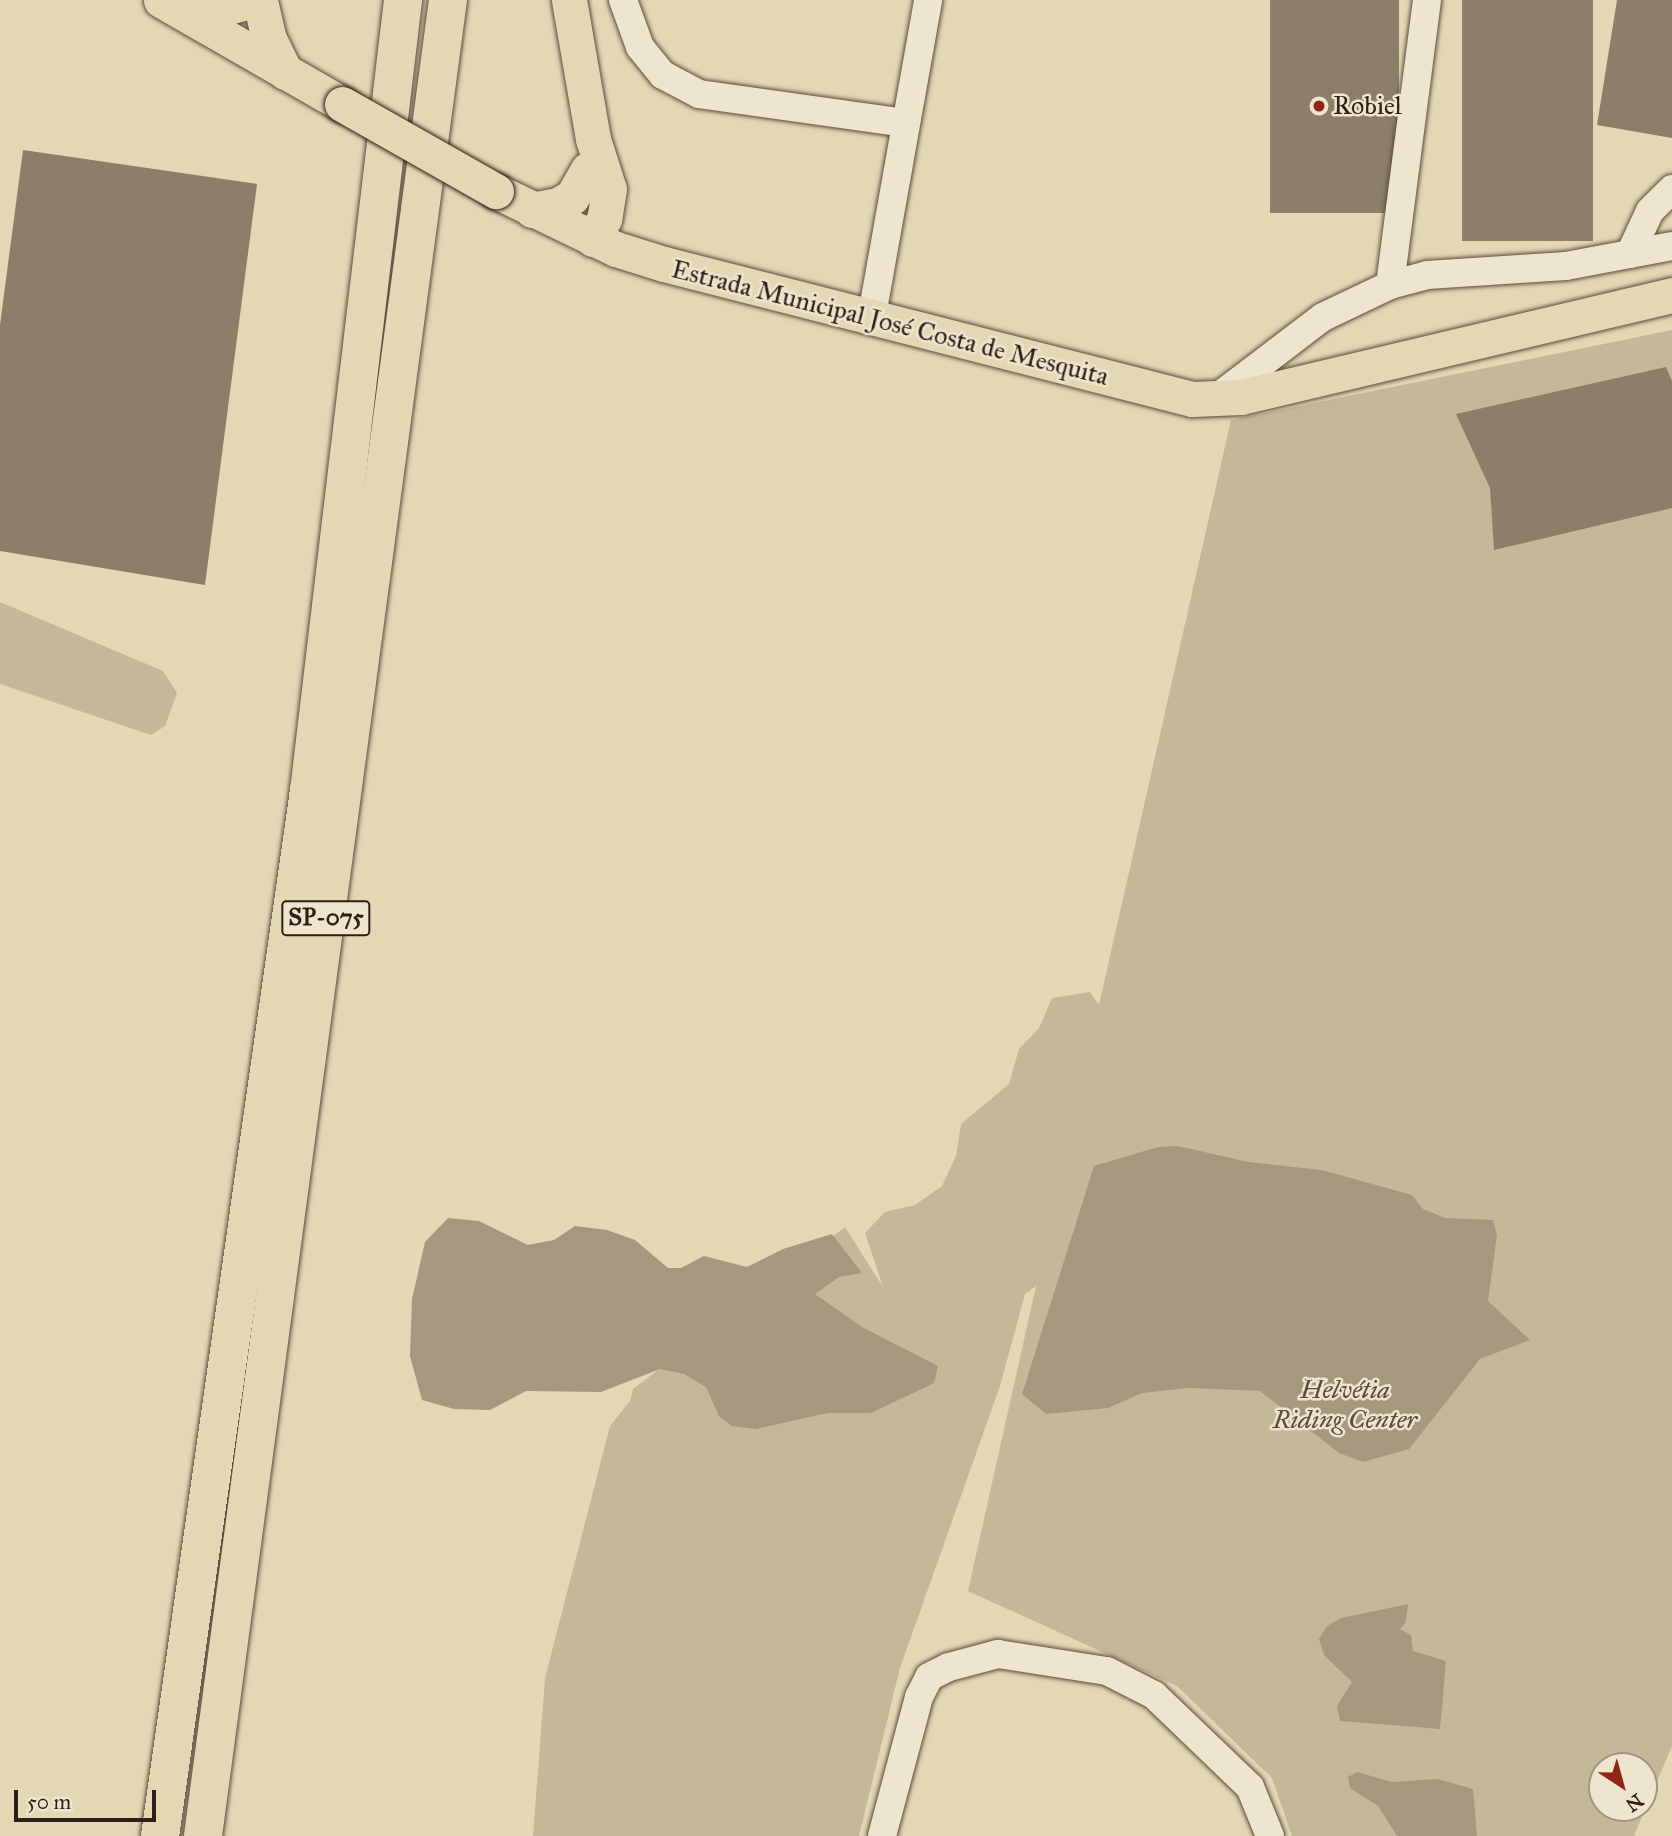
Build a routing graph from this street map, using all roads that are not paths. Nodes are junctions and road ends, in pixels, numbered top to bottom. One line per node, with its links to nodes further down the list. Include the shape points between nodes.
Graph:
1 (403, 0): 23 (highway, SP-075, via 309,791)
2 (449, 0): 24 (highway, SP-075)
3 (569, 0): 12 (main road)
4 (623, 0): 11 (street, via 640,47 663,75 699,94)
5 (928, 0): 11 (street)
6 (1427, 0): 19 (street)
7 (256, 2): 8 (main road, via 217,10); 9 (main road, via 248,32); 10 (main road)
8 (170, 5): 9 (main road, Estrada Municipal José Costa de Mesquita)
9 (235, 43): 10 (main road, Estrada Municipal José Costa de Mesquita)
10 (285, 72): 14 (main road, Estrada Municipal José Costa de Mesquita, bridge)
11 (905, 123): 21 (street)
12 (596, 166): 14 (main road, via 572,197); 15 (main road, via 584,212); 18 (main road, via 628,229)
13 (1672, 189): 17 (street, via 1650,211)
14 (531, 210): 15 (main road, Estrada Municipal José Costa de Mesquita)
15 (593, 239): 18 (main road, Estrada Municipal José Costa de Mesquita)
16 (1672, 246): 17 (street)
17 (1630, 254): 19 (street, via 1566,266 1427,275)
18 (664, 264): 21 (main road, Estrada Municipal José Costa de Mesquita)
19 (1390, 285): 22 (street, via 1323,317)
20 (1672, 295): 22 (main road, Estrada Municipal José Costa de Mesquita)
21 (871, 321): 22 (main road, Estrada Municipal José Costa de Mesquita, via 1192,399)
22 (1214, 400)
23 (160, 1836)
24 (203, 1836)
25 (882, 1836): 26 (street, via 919,1697 929,1677 998,1654 1107,1671 1154,1695 1250,1787)
26 (1270, 1836)

